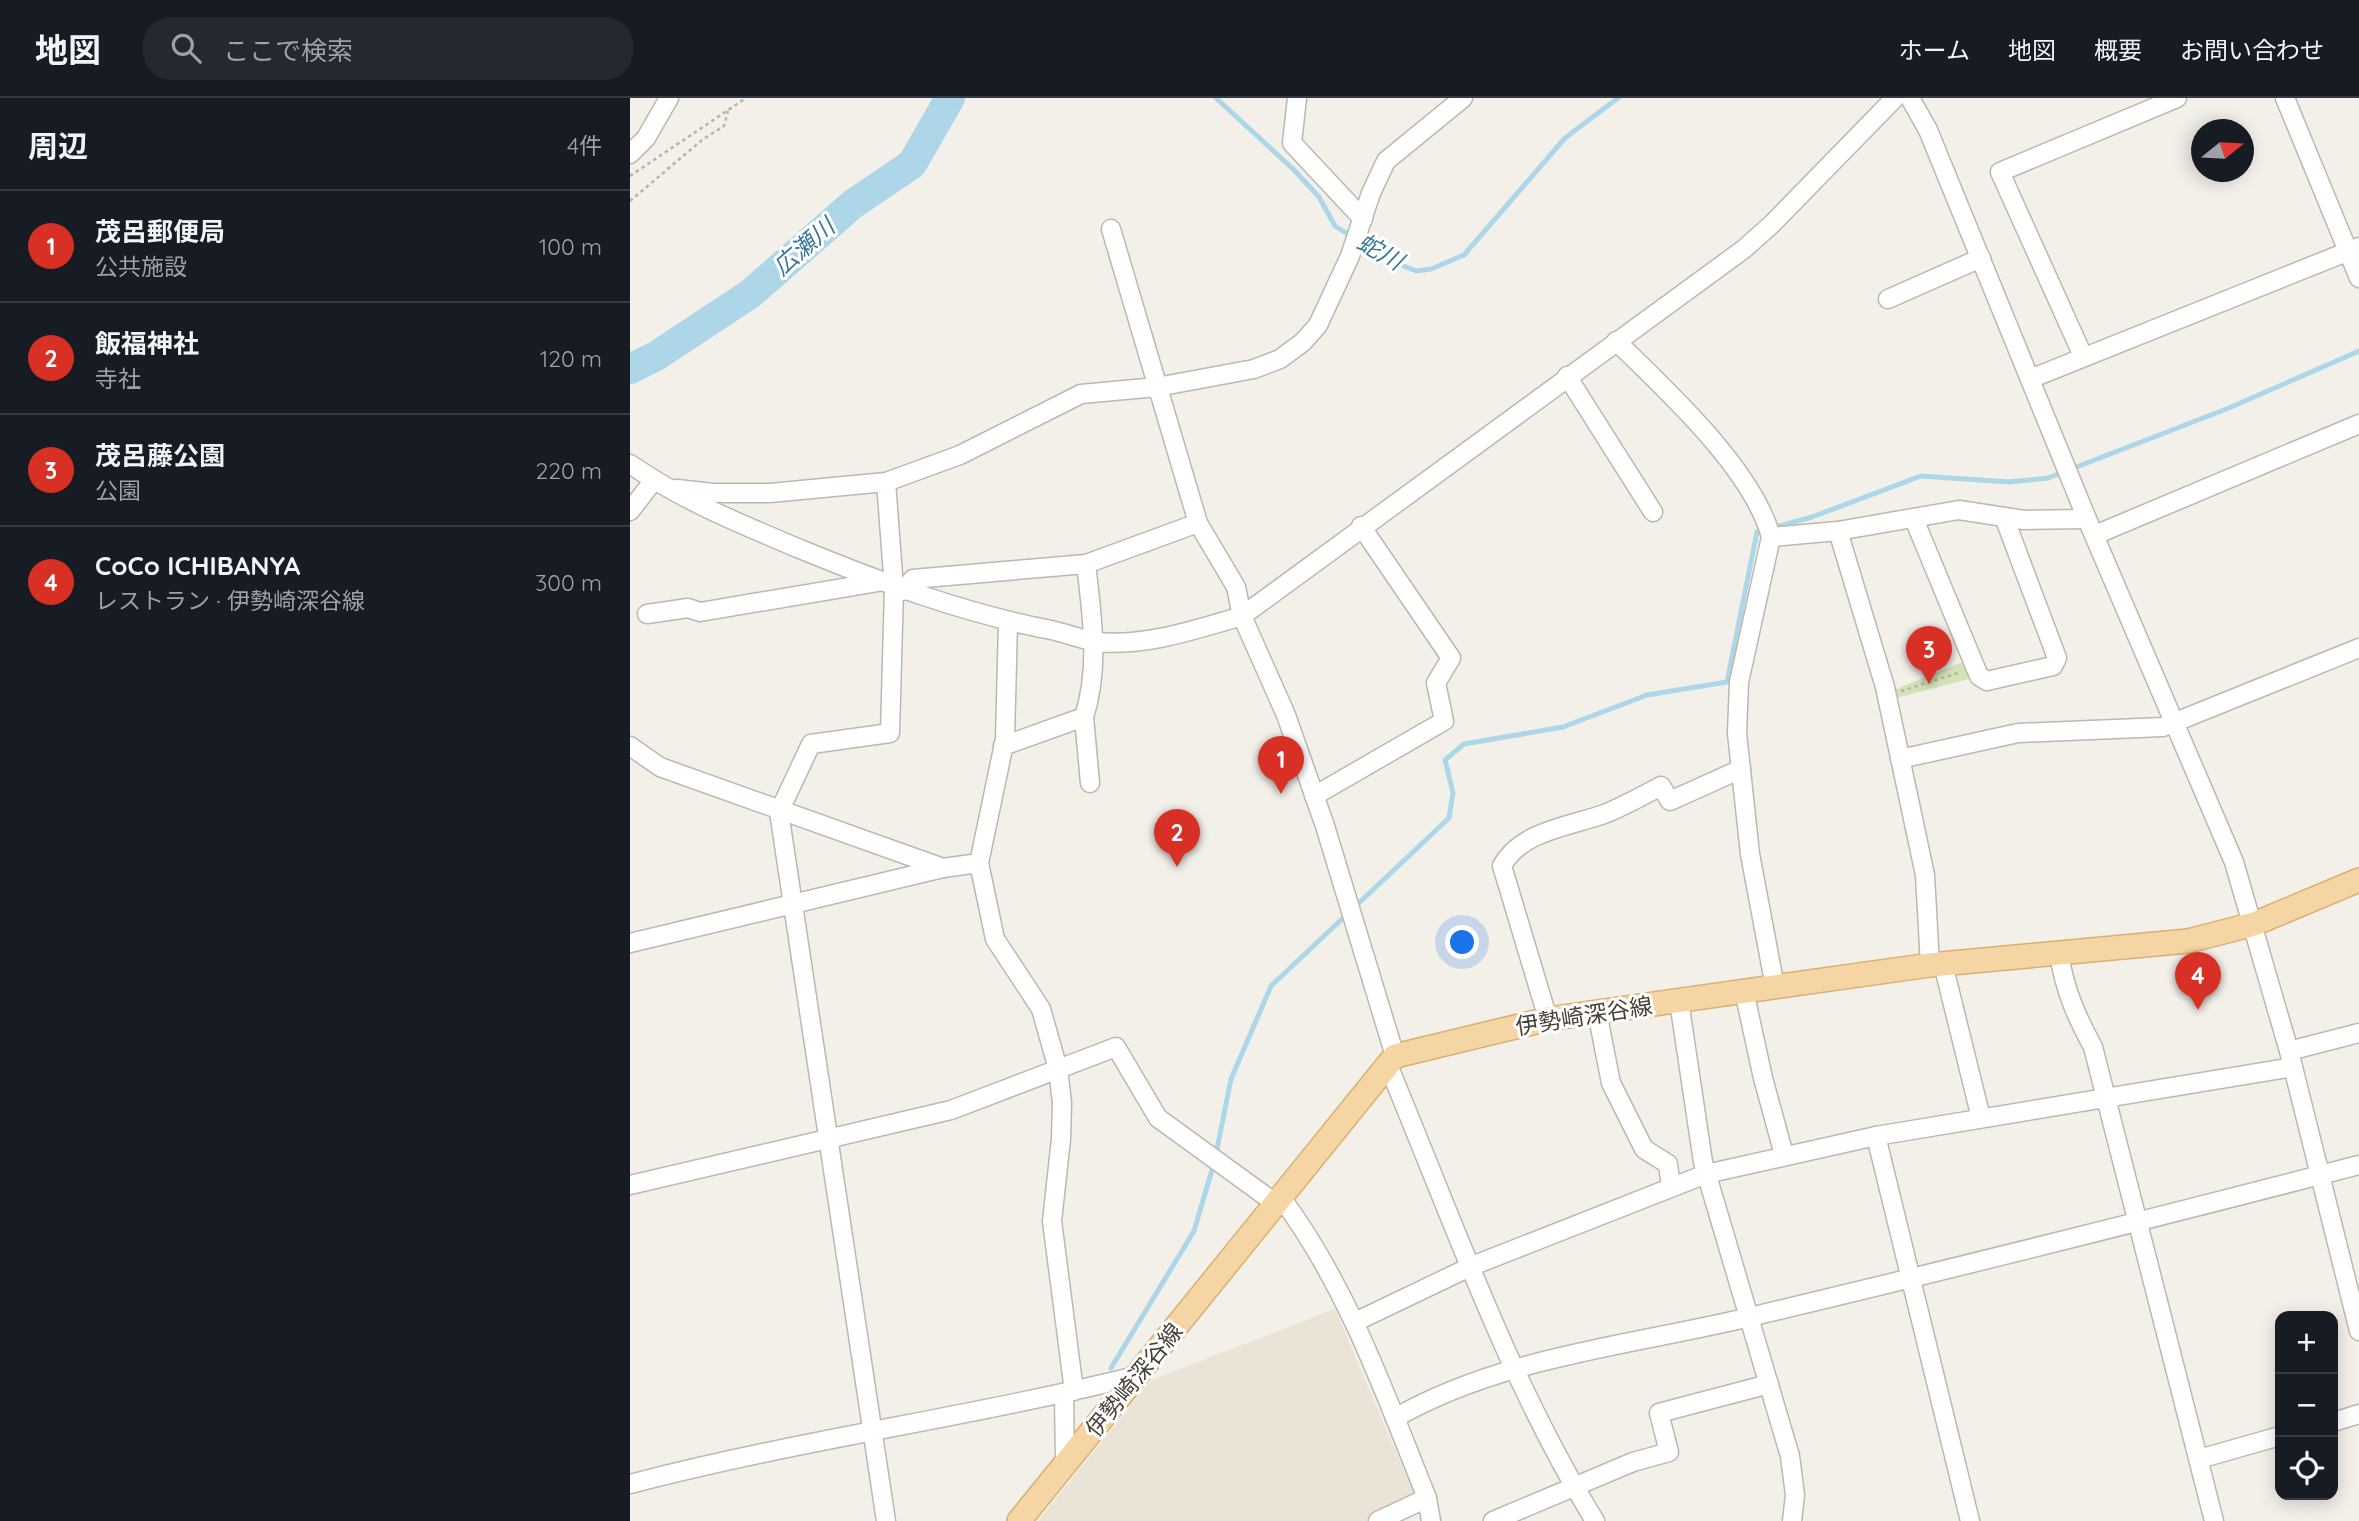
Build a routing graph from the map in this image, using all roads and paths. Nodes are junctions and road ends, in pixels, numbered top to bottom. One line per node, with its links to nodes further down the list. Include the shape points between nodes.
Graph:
1 (669, 98): 10 (street, via 646,138)
2 (746, 98): 9 (path)
3 (1297, 98): 13 (street, via 1292,143)
4 (1463, 98): 13 (street, via 1386,161)
5 (1895, 98): 19 (street, via 1754,241)
6 (1910, 98): 16 (street)
7 (2177, 98): 20 (street, via 2000,172)
8 (2285, 98): 15 (street)
9 (728, 111): 11 (path); 12 (path, via 724,126)
10 (630, 154)
11 (630, 176)
12 (630, 201)
13 (1363, 219): 23 (street, via 1318,325 1303,342 1280,359 1254,369)
14 (1111, 229): 23 (street)
15 (2353, 249): 17 (street); 20 (street)
16 (1981, 258): 18 (street); 22 (street)
17 (2359, 278)
18 (1888, 299)
19 (1616, 341): 21 (street); 36 (street, via 1684,408 1734,469)
20 (2083, 356): 22 (street)
21 (1567, 376): 28 (street); 33 (street)
22 (2030, 379): 31 (street)
23 (1157, 387): 26 (street, via 1081,394 971,450); 32 (street)
24 (2359, 424): 35 (street)
25 (647, 476): 26 (street, via 713,494 770,494); 27 (street); 38 (street, via 717,515)
26 (886, 482): 38 (street)
27 (630, 511)
28 (1653, 512)
29 (2004, 517): 30 (street, via 1959,510); 31 (street); 44 (street, via 2057,658 2053,666 1987,681)
30 (1914, 519): 34 (street); 44 (street)
31 (2087, 519): 35 (street)
32 (1198, 523): 37 (street); 40 (street, via 1236,587)
33 (1361, 526): 40 (street); 53 (street, via 1451,658 1436,683 1444,721)
34 (1838, 531): 36 (street); 45 (street)
35 (2095, 535): 47 (street)
36 (1771, 537): 51 (street, via 1739,682)
37 (1086, 564): 38 (street, via 914,579); 42 (street)
38 (892, 587): 39 (street, via 700,612 688,608); 41 (street); 54 (street, via 890,733 811,744)
39 (647, 614)
40 (1242, 615): 42 (street, via 1149,640); 53 (street, via 1286,715)
41 (1008, 622): 42 (street); 49 (street)
42 (1096, 642): 46 (street)
43 (2359, 648): 47 (street)
44 (1975, 668): 45 (path)
45 (1887, 695): 50 (street)
46 (1084, 717): 49 (street); 52 (street)
47 (2175, 723): 50 (street, via 2018,733); 59 (street)
48 (630, 746): 54 (street, via 660,767)
49 (1003, 746): 55 (street)
50 (1900, 759): 62 (street, via 1925,875)
51 (1741, 769): 63 (street, via 1750,854); 67 (street, via 1670,801 1661,786 1608,812 1530,838 1507,858 1502,866)
52 (1090, 783)
53 (1314, 796): 70 (street)
54 (779, 812): 56 (street); 58 (street)
55 (979, 863): 56 (street); 71 (street, via 995,939 1041,1009)
56 (943, 868): 58 (street)
57 (2359, 880): 59 (main road, 伊勢崎深谷線)
58 (795, 904): 60 (street); 75 (street)
59 (2255, 924): 61 (main road, 伊勢崎深谷線, via 2188,940); 69 (street)
60 (630, 943)
61 (2059, 953): 62 (main road, 伊勢崎深谷線); 72 (street, via 2073,1011 2094,1047)
62 (1937, 964): 63 (main road, 伊勢崎深谷線); 73 (street)
63 (1775, 987): 64 (main road, 伊勢崎深谷線)
64 (1744, 991): 65 (main road, 伊勢崎深谷線); 76 (street)
65 (1679, 1001): 66 (main road, 伊勢崎深谷線); 78 (street)
66 (1598, 1012): 67 (main road, 伊勢崎深谷線); 81 (street, via 1611,1083 1644,1149 1668,1164)
67 (1548, 1020): 70 (main road, 伊勢崎深谷線)
68 (2359, 1033): 69 (street)
69 (2291, 1059): 72 (street); 79 (street)
70 (1392, 1061): 82 (main road, 伊勢崎深谷線); 84 (street)
71 (1058, 1069): 75 (street, via 951,1110); 82 (street, via 1115,1047 1158,1118); 92 (street, via 1061,1139 1052,1221)
72 (2105, 1100): 73 (street); 83 (street)
73 (1981, 1118): 74 (street)
74 (1876, 1136): 76 (street); 85 (street)
75 (828, 1138): 80 (street); 96 (street)
76 (1784, 1155): 78 (street)
77 (2359, 1165): 79 (street)
78 (1706, 1174): 81 (street); 86 (street)
79 (2320, 1175): 83 (street); 88 (street)
80 (630, 1185)
81 (1671, 1188): 84 (street)
82 (1277, 1200): 87 (street, via 1309,1236); 90 (main road, 伊勢崎深谷線)
83 (2136, 1223): 85 (street); 98 (street)
84 (1472, 1266): 87 (street); 89 (street)
85 (1911, 1278): 86 (street); 110 (street)
86 (1751, 1317): 89 (street); 91 (street)
87 (1355, 1322): 94 (street)
88 (2359, 1331)
89 (1515, 1369): 94 (street); 101 (street)
90 (1140, 1375): 92 (street); 99 (main road, 伊勢崎深谷線)
91 (1769, 1384): 101 (street, via 1659,1413 1669,1451); 109 (street, via 1790,1456 1795,1495)
92 (1069, 1392): 96 (street); 99 (street)
93 (2359, 1414): 95 (street)
94 (1395, 1418): 102 (street)
95 (2338, 1420)
96 (871, 1430): 100 (street); 103 (street)
97 (2276, 1437): 98 (street)
98 (2199, 1459): 111 (street)
99 (1065, 1465): 104 (main road, 伊勢崎深谷線)
100 (630, 1484)
101 (1575, 1488): 107 (street); 108 (street)
102 (1427, 1498): 105 (street); 106 (street)
103 (886, 1521)
104 (1019, 1521)
105 (1378, 1521)
106 (1431, 1521)
107 (1493, 1521)
108 (1595, 1521)
109 (1791, 1521)
110 (1970, 1521)
111 (2214, 1521)

